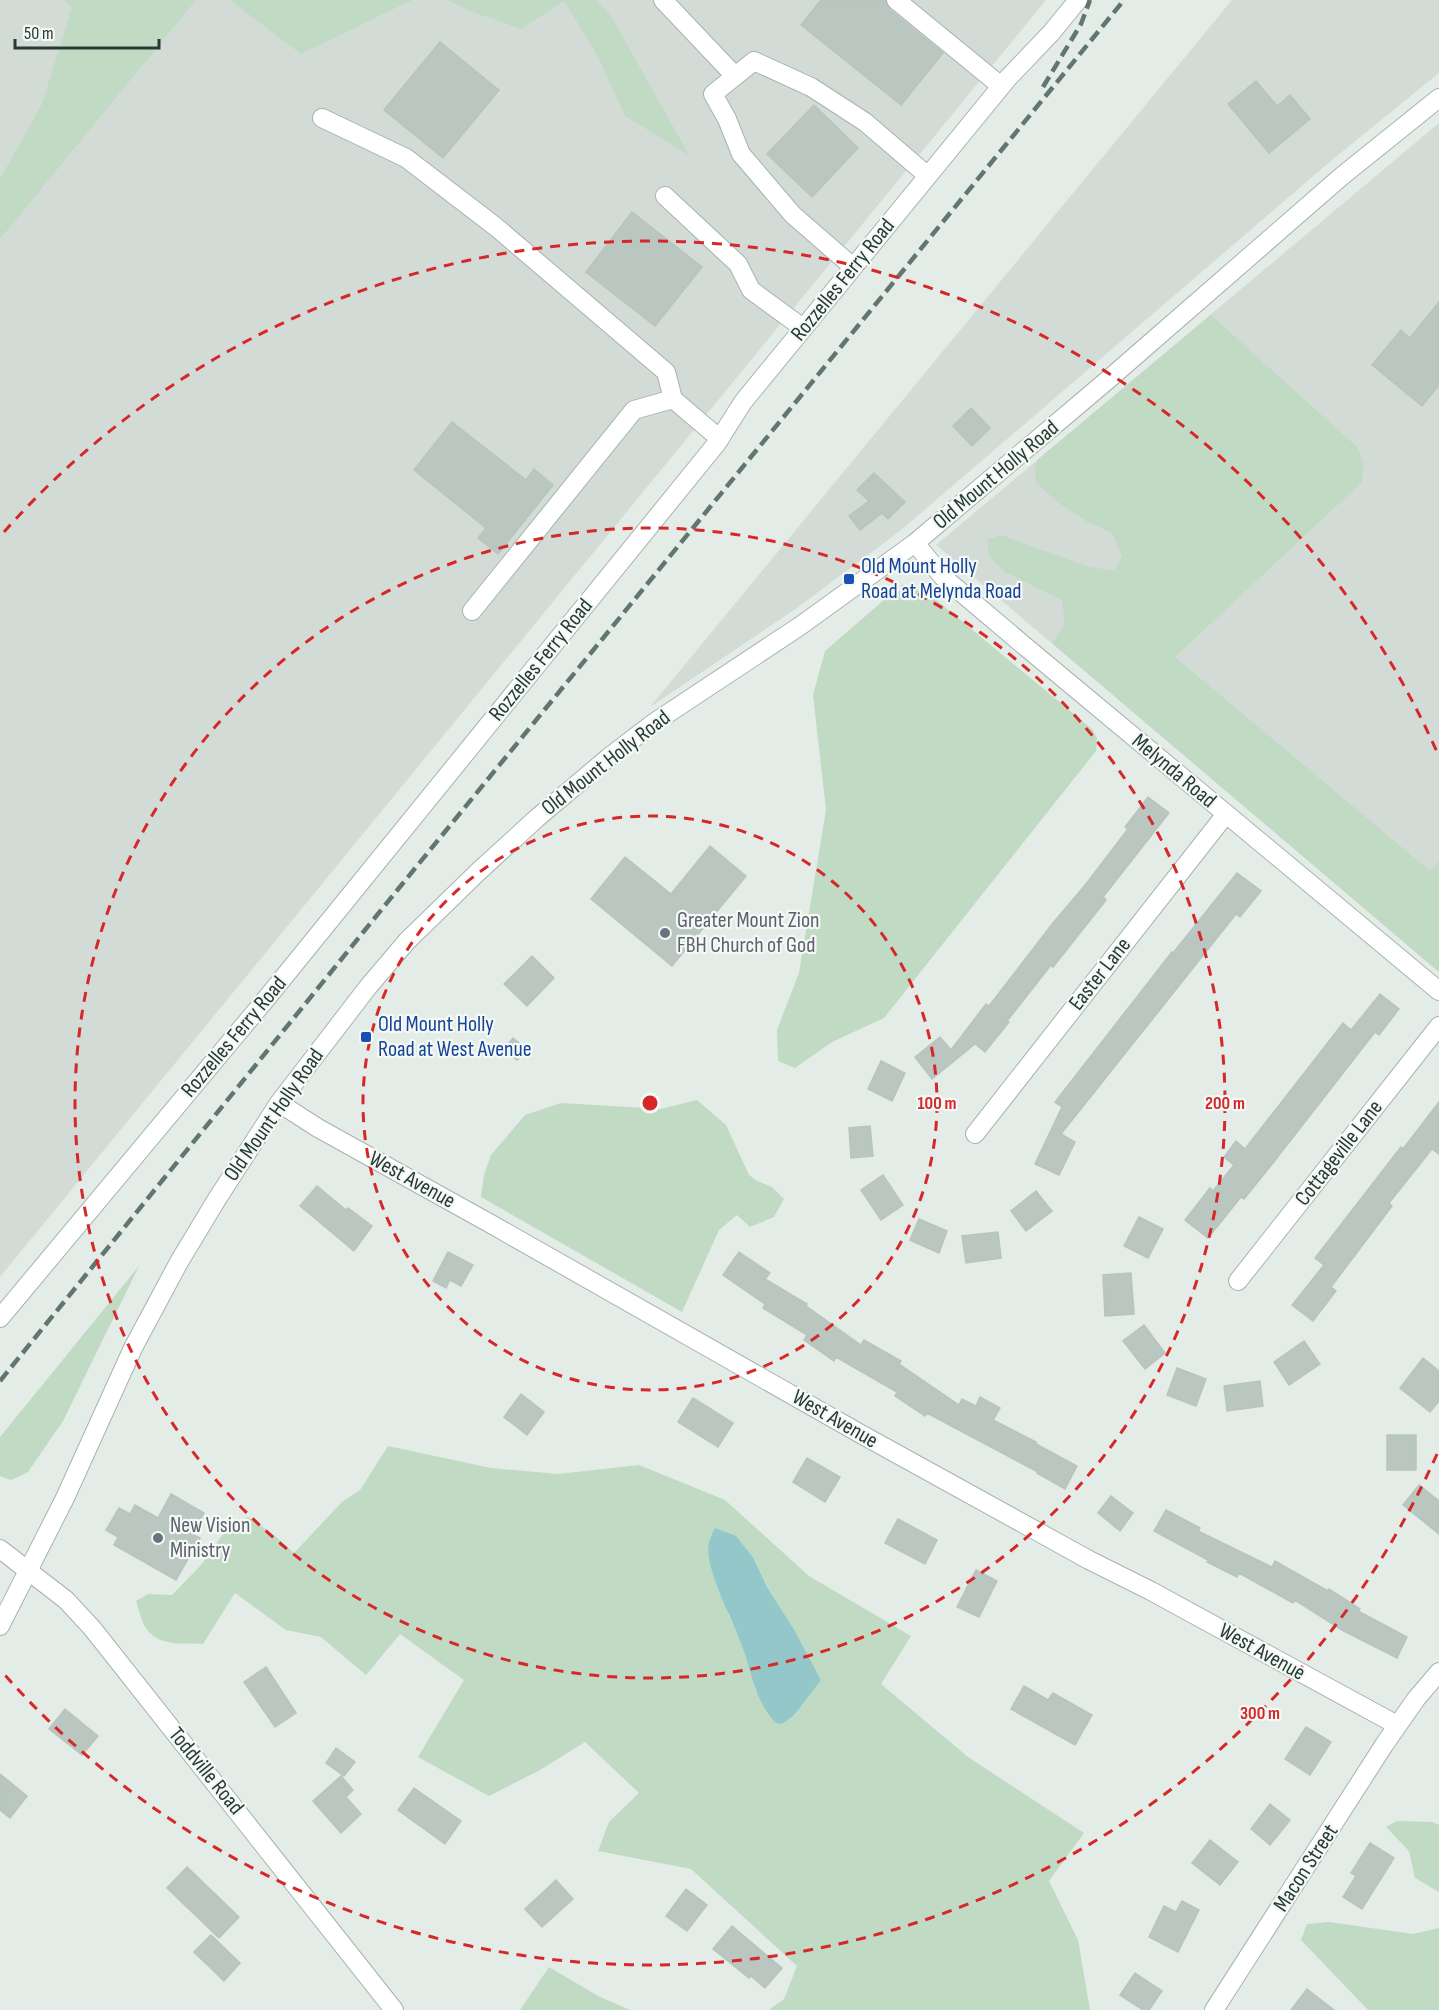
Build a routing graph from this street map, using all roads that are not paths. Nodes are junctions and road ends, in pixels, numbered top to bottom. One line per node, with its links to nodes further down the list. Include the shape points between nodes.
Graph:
1 (663, 0): 4 (street)
2 (896, 0): 5 (street)
3 (1078, 0): 5 (street, Rozzelles Ferry Road)
4 (735, 76): 8 (street, via 754,61 811,87 865,122); 10 (street, via 713,94 741,154 793,215)
5 (1001, 86): 8 (street, Rozzelles Ferry Road)
6 (1439, 98): 14 (street, Old Mount Holly Road, via 1342,176)
7 (322, 118): 12 (street, via 406,158 496,227 666,372)
8 (928, 176): 10 (street, Rozzelles Ferry Road)
9 (664, 196): 11 (street, via 738,264 751,290)
10 (854, 267): 11 (street, Rozzelles Ferry Road)
11 (803, 328): 13 (street, Rozzelles Ferry Road, via 743,402)
12 (673, 399): 13 (street); 15 (street, via 634,410)
13 (720, 439): 22 (street, Rozzelles Ferry Road, via 266,999)
14 (915, 543): 16 (street, Melynda Road, via 943,577); 19 (street, Old Mount Holly Road, via 800,626 655,722 537,818 407,941)
15 (472, 611)
16 (1226, 814): 17 (street, Melynda Road); 20 (street, Easter Lane)
17 (1439, 991)
18 (1439, 1026): 21 (street, Cottageville Lane)
19 (279, 1103): 24 (street, Old Mount Holly Road, via 155,1305); 27 (street, West Avenue, via 879,1444)
20 (975, 1134)
21 (1238, 1281)
22 (0, 1318)
23 (0, 1549): 24 (street, Toddville Road)
24 (29, 1571): 25 (street, Old Mount Holly Road); 28 (street, Toddville Road, via 66,1600 92,1628)
25 (0, 1626)
26 (1439, 1672): 27 (street, Macon Street)
27 (1397, 1725): 29 (street, Macon Street)
28 (394, 2010)
29 (1214, 2010)

